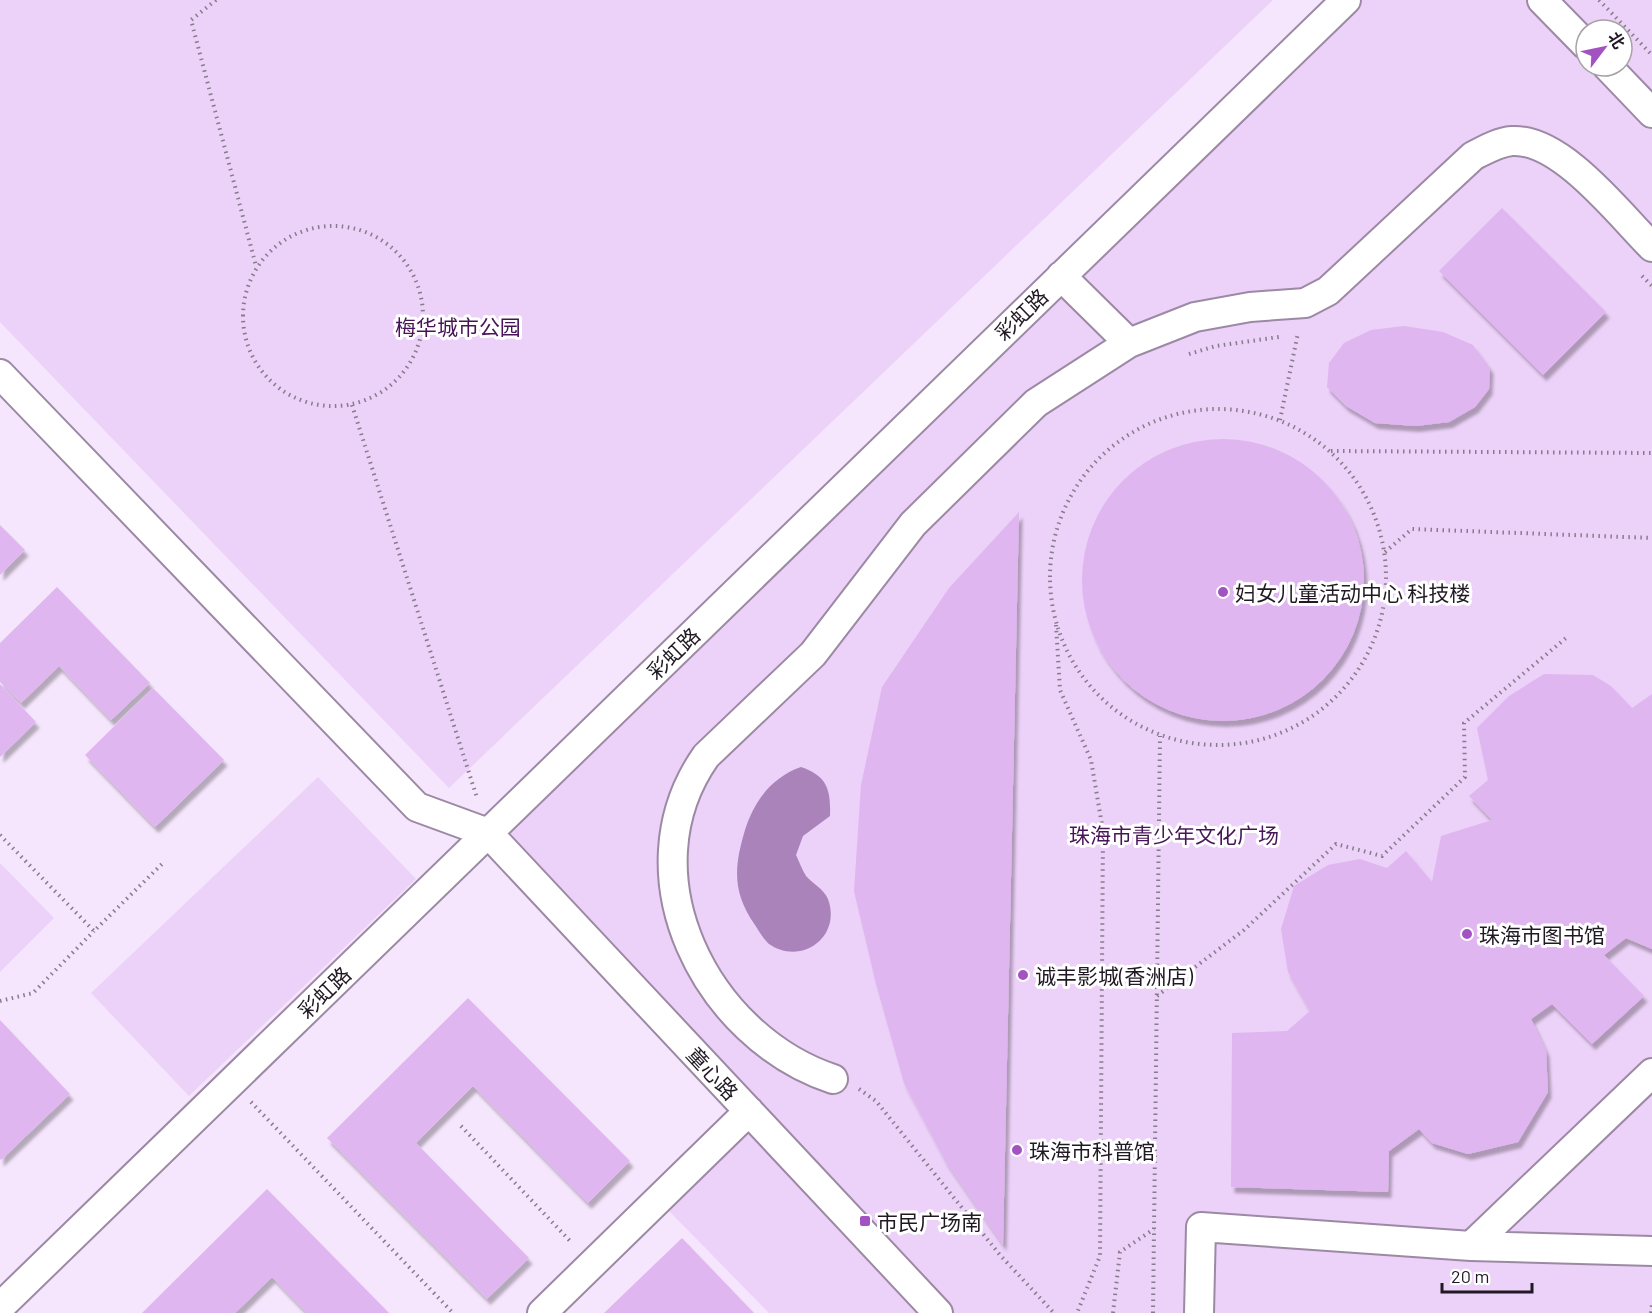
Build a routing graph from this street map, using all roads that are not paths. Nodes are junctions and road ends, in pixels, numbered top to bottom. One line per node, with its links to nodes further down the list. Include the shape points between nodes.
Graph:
1 (1346, 0): 7 (street, 彩虹路)
2 (1542, 0): 3 (street)
3 (1574, 33)
4 (1619, 78): 5 (street)
5 (1652, 112)
6 (1644, 258): 8 (street, via 1558,154 1532,143 1512,141 1473,156 1306,316 1250,307 1195,317)
7 (1061, 276): 8 (street); 10 (street, 彩虹路)
8 (1129, 343): 12 (street, via 1035,403 914,524 813,654 706,756 692,775 675,836 674,883 681,927 693,953 718,994 752,1031 789,1061)
9 (0, 374): 10 (street, via 417,807)
10 (488, 833): 13 (street, 童心路); 16 (street, 彩虹路)
11 (1652, 1074): 14 (street)
12 (833, 1079)
13 (749, 1111): 17 (street); 18 (street, 童心路)
14 (1471, 1246): 15 (street); 19 (street, via 1201,1227)
15 (1652, 1251)
16 (0, 1307)
17 (542, 1313)
18 (939, 1313)
19 (1198, 1313)

